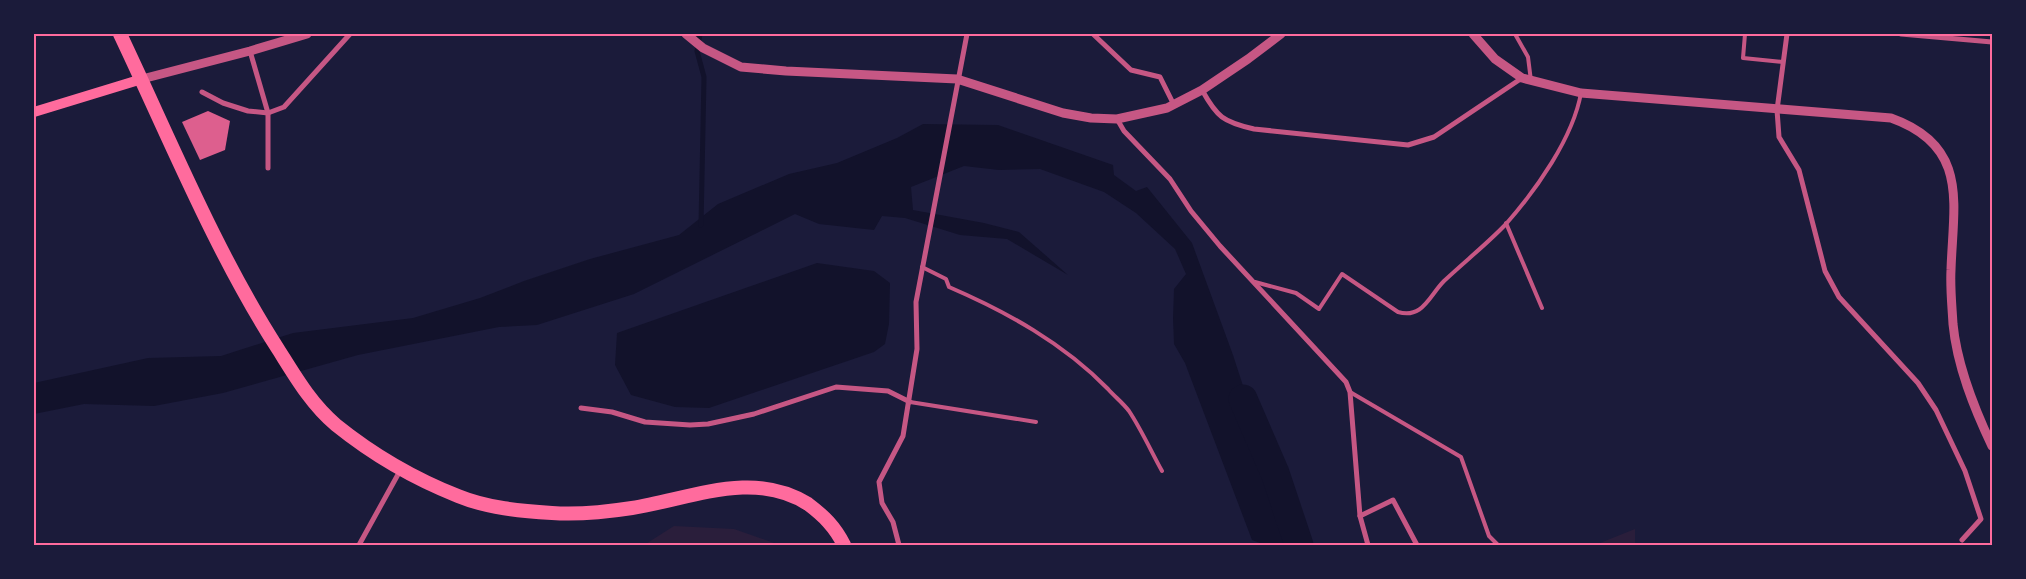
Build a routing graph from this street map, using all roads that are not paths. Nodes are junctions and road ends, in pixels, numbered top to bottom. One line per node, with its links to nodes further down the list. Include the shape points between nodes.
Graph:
1 (120, 34): 16 (highway)
2 (307, 34): 14 (street)
3 (350, 34): 25 (street, via 284,106)
4 (686, 34): 17 (street, via 703,48 728,61 759,70)
5 (967, 34): 17 (street)
6 (1093, 34): 22 (street, via 1130,70 1160,77)
7 (1281, 34): 19 (street)
8 (1473, 34): 18 (street, via 1495,59)
9 (1515, 34): 18 (lane, via 1528,57)
10 (1745, 34): 15 (lane, via 1743,58)
11 (1787, 34): 15 (street)
12 (1900, 34): 13 (street)
13 (1992, 42)
14 (250, 51): 16 (street); 25 (street)
15 (1783, 62): 23 (street)
16 (142, 79): 24 (main road); 37 (highway, via 224,254 263,326 303,388 335,424)
17 (957, 79): 26 (street, via 1063,113); 29 (street)
18 (1526, 80): 19 (street, via 1434,137 1408,145 1230,124 1219,115); 21 (street)
19 (1202, 90): 22 (street)
20 (202, 92): 25 (street, via 248,111)
21 (1581, 93): 23 (street); 28 (lane, via 1574,122 1543,176)
22 (1174, 105): 26 (street, via 1154,113)
23 (1777, 110): 36 (street, via 1890,118 1921,132 1935,146 1949,170 1954,187 1951,272 1958,355 1968,390); 40 (street, via 1779,136 1799,170 1826,270 1839,297 1918,383 1936,410 1965,471 1981,519)
24 (34, 112)
25 (268, 113): 27 (street)
26 (1117, 119): 30 (street, via 1124,131 1170,179 1220,246)
27 (268, 168)
28 (1506, 223): 30 (lane, via 1442,283 1418,312 1408,315 1398,312 1342,274 1319,309 1296,293); 31 (lane)
29 (922, 267): 33 (street, via 916,302 917,349); 38 (lane, via 946,279 949,287 996,308 1038,335 1050,339 1095,376 1128,410)
30 (1254, 282): 32 (street, via 1346,382)
31 (1542, 308)
32 (1350, 392): 39 (street); 46 (lane, via 1461,457 1489,536)
33 (910, 402): 34 (street, via 888,391 836,387 754,414 690,425 646,422 612,412); 35 (lane); 43 (street, via 899,447 878,482 882,503 893,522)
34 (581, 408)
35 (1036, 422)
36 (1992, 446)
37 (402, 468): 41 (street); 42 (highway, via 459,497 510,509 555,513 598,513 712,491 759,486 782,491 813,508 827,519)
38 (1162, 471)
39 (1360, 516): 44 (street); 45 (street, via 1393,500)
40 (1962, 540)
41 (359, 545)
42 (844, 545)
43 (900, 545)
44 (1368, 545)
45 (1417, 545)
46 (1498, 545)

